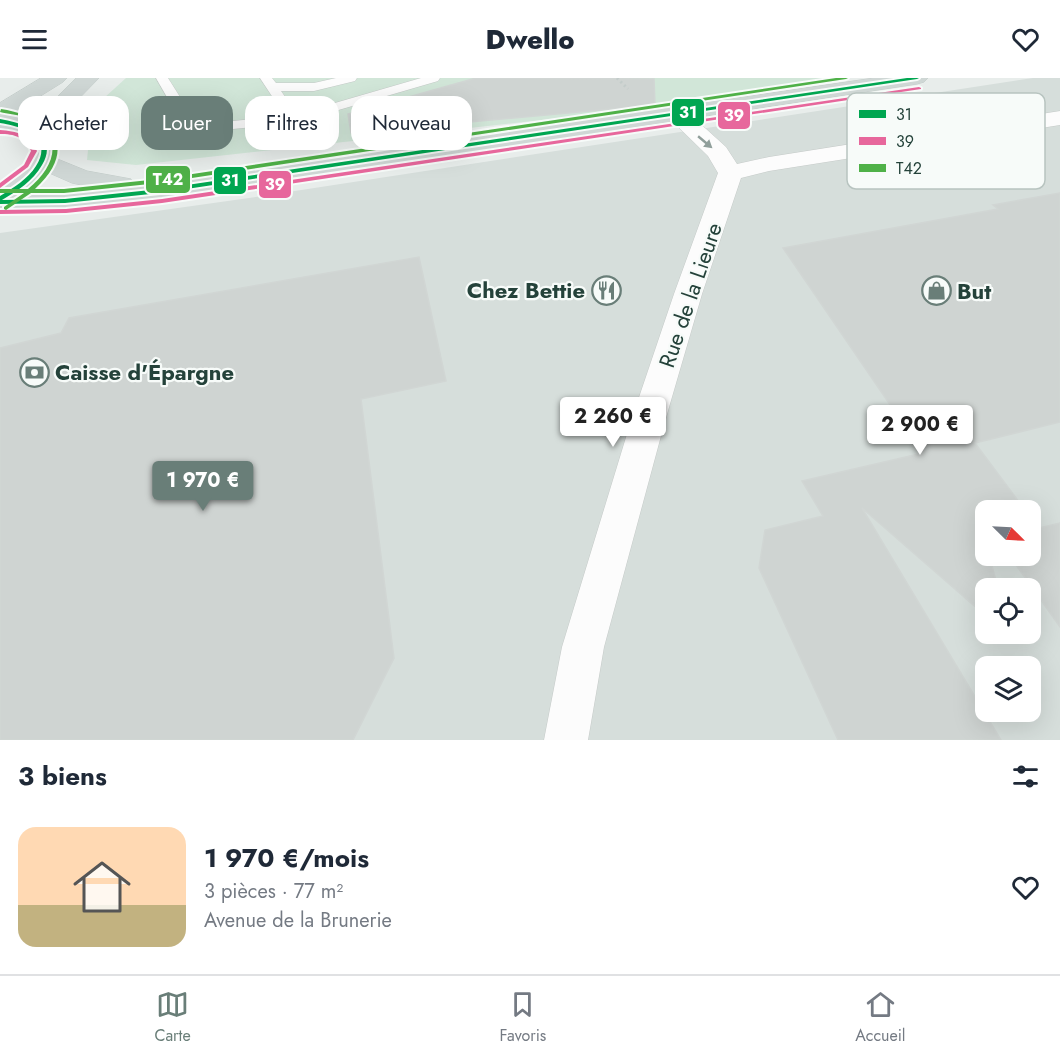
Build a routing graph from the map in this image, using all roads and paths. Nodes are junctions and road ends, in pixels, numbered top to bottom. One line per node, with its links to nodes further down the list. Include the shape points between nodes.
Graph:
1 (56, 78): 12 (main road)
2 (88, 78): 8 (main road)
3 (162, 78): 9 (lane)
4 (351, 78): 7 (lane, via 314,87)
5 (434, 78): 11 (lane)
6 (917, 78): 13 (main road)
7 (269, 82): 10 (lane)
8 (70, 96)
9 (173, 96)
10 (279, 96)
11 (339, 105)
12 (0, 112)
13 (675, 114): 21 (street, one-way to 21, via 718,152); 22 (main road)
14 (1060, 118): 15 (street)
15 (1045, 120)
16 (0, 121): 17 (main road)
17 (18, 124)
18 (44, 150): 20 (main road)
19 (847, 152): 21 (street)
20 (42, 161): 22 (main road, via 81,178); 23 (main road, via 25,182)
21 (730, 173): 24 (street, Rue de la Lieure, via 685,304 583,647)
22 (160, 191): 23 (main road, via 65,201)
23 (0, 200)
24 (566, 740)

